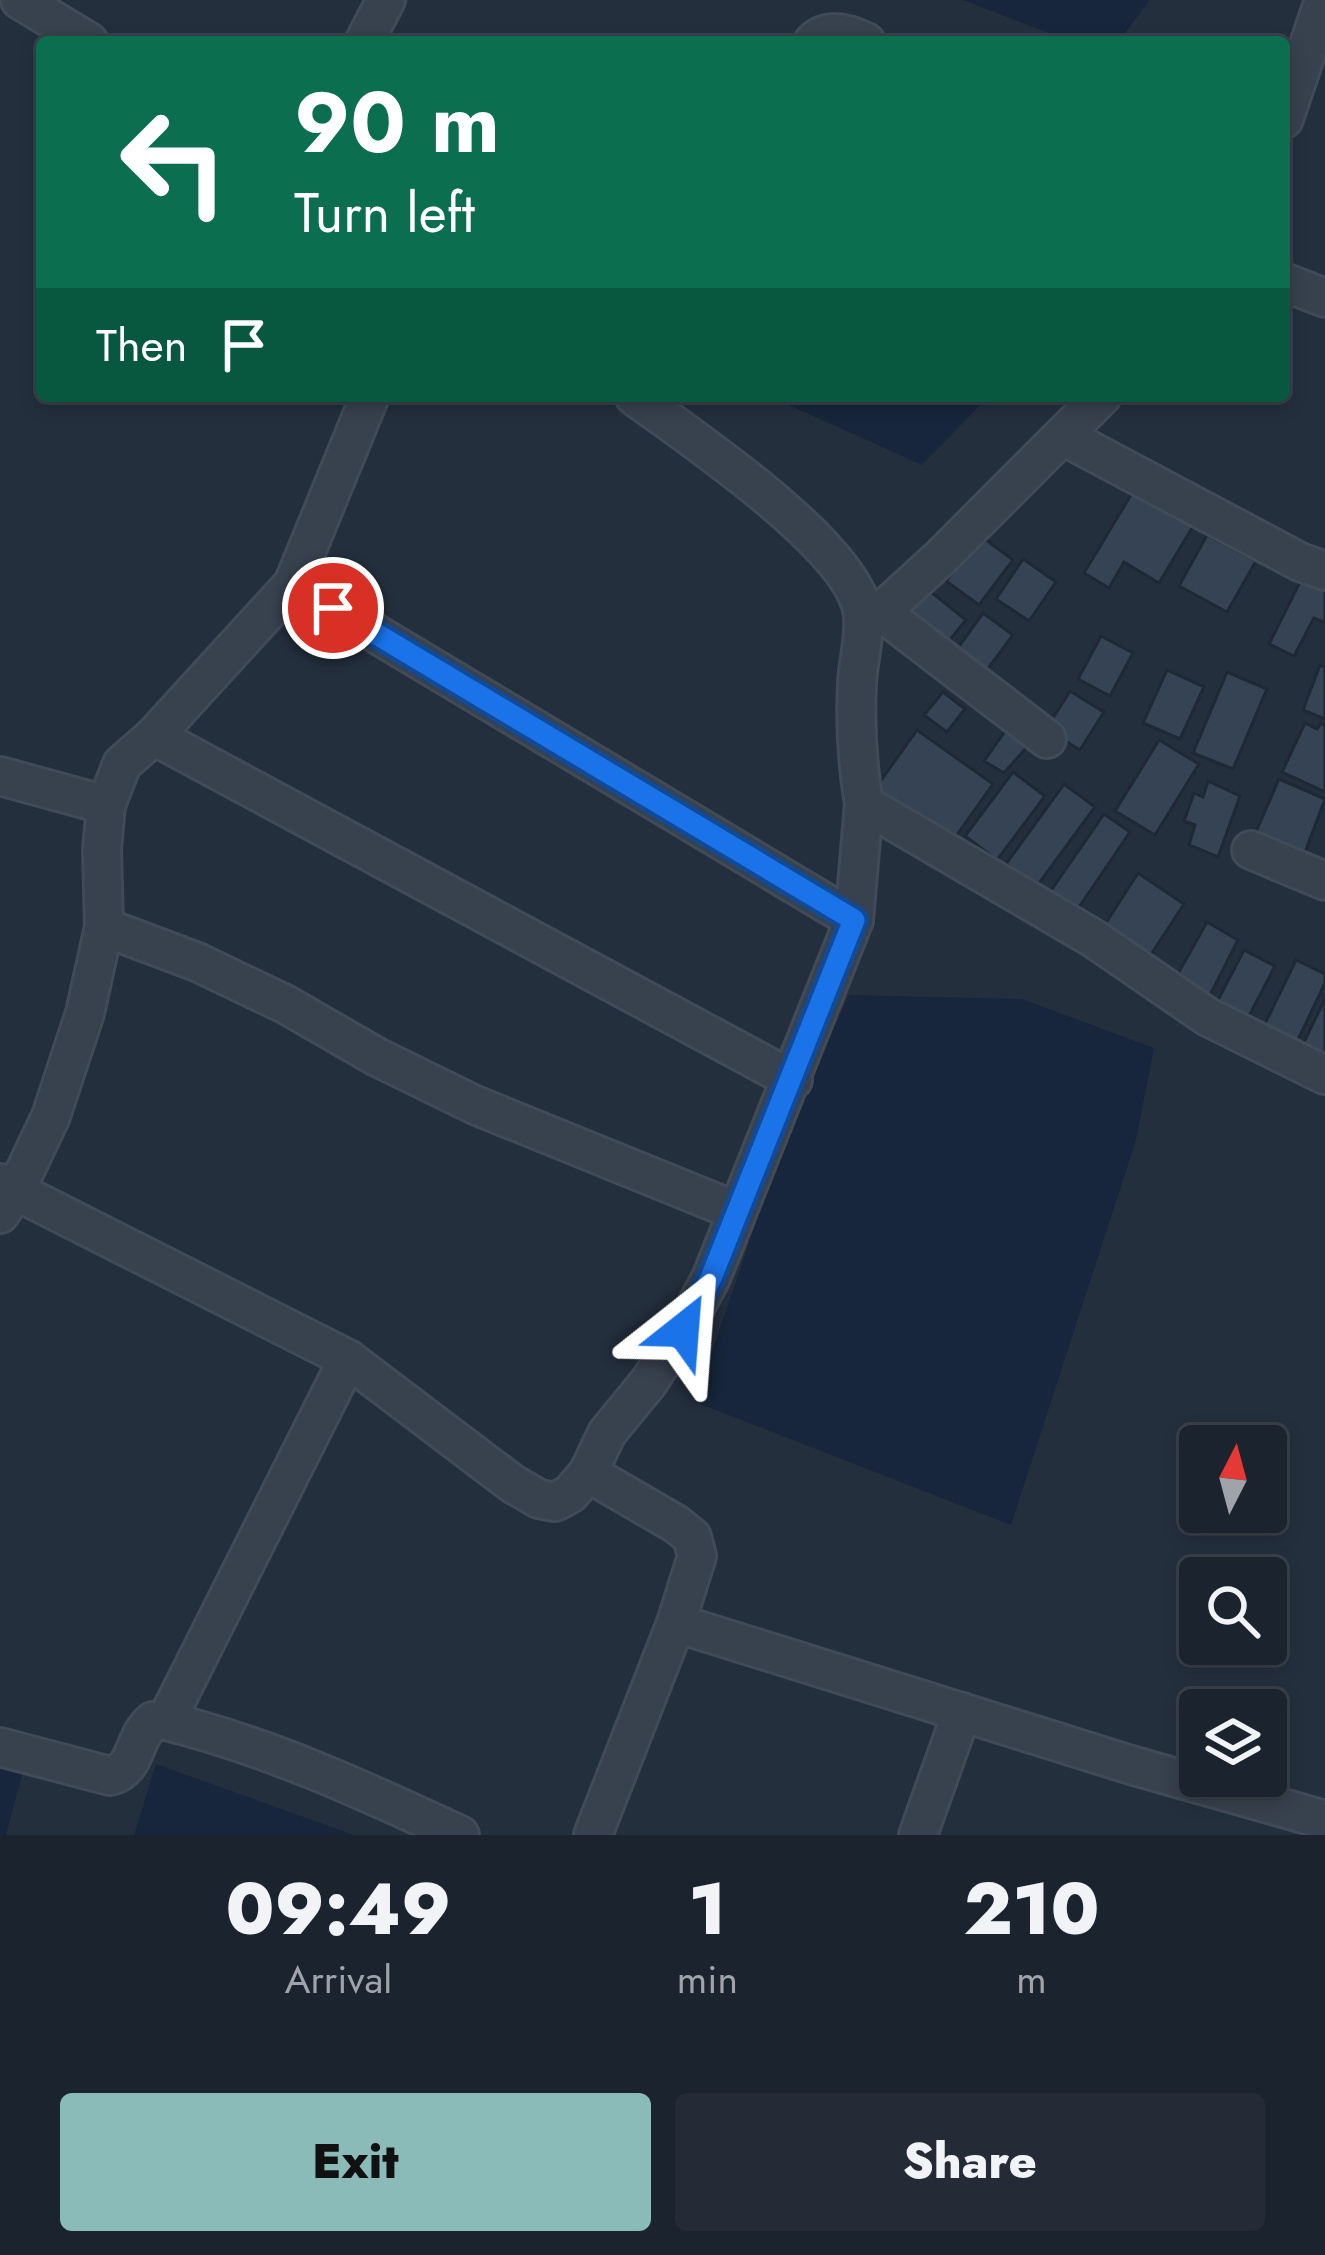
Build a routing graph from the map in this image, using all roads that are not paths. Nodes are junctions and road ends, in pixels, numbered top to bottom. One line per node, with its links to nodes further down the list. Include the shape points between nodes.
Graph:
1 (20, 0): 4 (street)
2 (386, 0): 5 (street)
3 (1324, 0): 6 (street)
4 (79, 36)
5 (367, 36)
6 (1290, 101)
7 (1290, 284): 8 (street)
8 (1325, 298)
9 (368, 402): 14 (street)
10 (642, 402): 15 (street, via 777,504 832,556)
11 (1096, 402): 12 (street)
12 (1063, 436): 13 (street); 15 (street)
13 (1325, 571)
14 (293, 584): 16 (street); 23 (street)
15 (872, 610): 17 (street); 19 (street, via 855,718)
16 (154, 736): 20 (street, via 122,764); 26 (street)
17 (1047, 739)
18 (0, 776): 20 (street)
19 (864, 803): 23 (street); 25 (street, via 1093,938 1208,1017)
20 (106, 805): 24 (street)
21 (1251, 850): 22 (street)
22 (1325, 881)
23 (854, 920): 26 (street)
24 (104, 927): 27 (street, via 51,1115); 28 (street, via 232,979 476,1105)
25 (1325, 1076)
26 (793, 1080): 28 (street)
27 (6, 1196): 29 (street)
28 (736, 1211): 30 (street, via 683,1330)
29 (349, 1359): 30 (street, via 539,1499 555,1502); 33 (street)
30 (588, 1473): 31 (street, via 692,1537 697,1556)
31 (676, 1623): 32 (street); 37 (street)
32 (962, 1712): 35 (street); 38 (street)
33 (166, 1721): 34 (street, via 144,1728 131,1762 110,1777); 36 (street, via 316,1768)
34 (0, 1747)
35 (1325, 1820)
36 (460, 1835)
37 (593, 1835)
38 (918, 1835)

